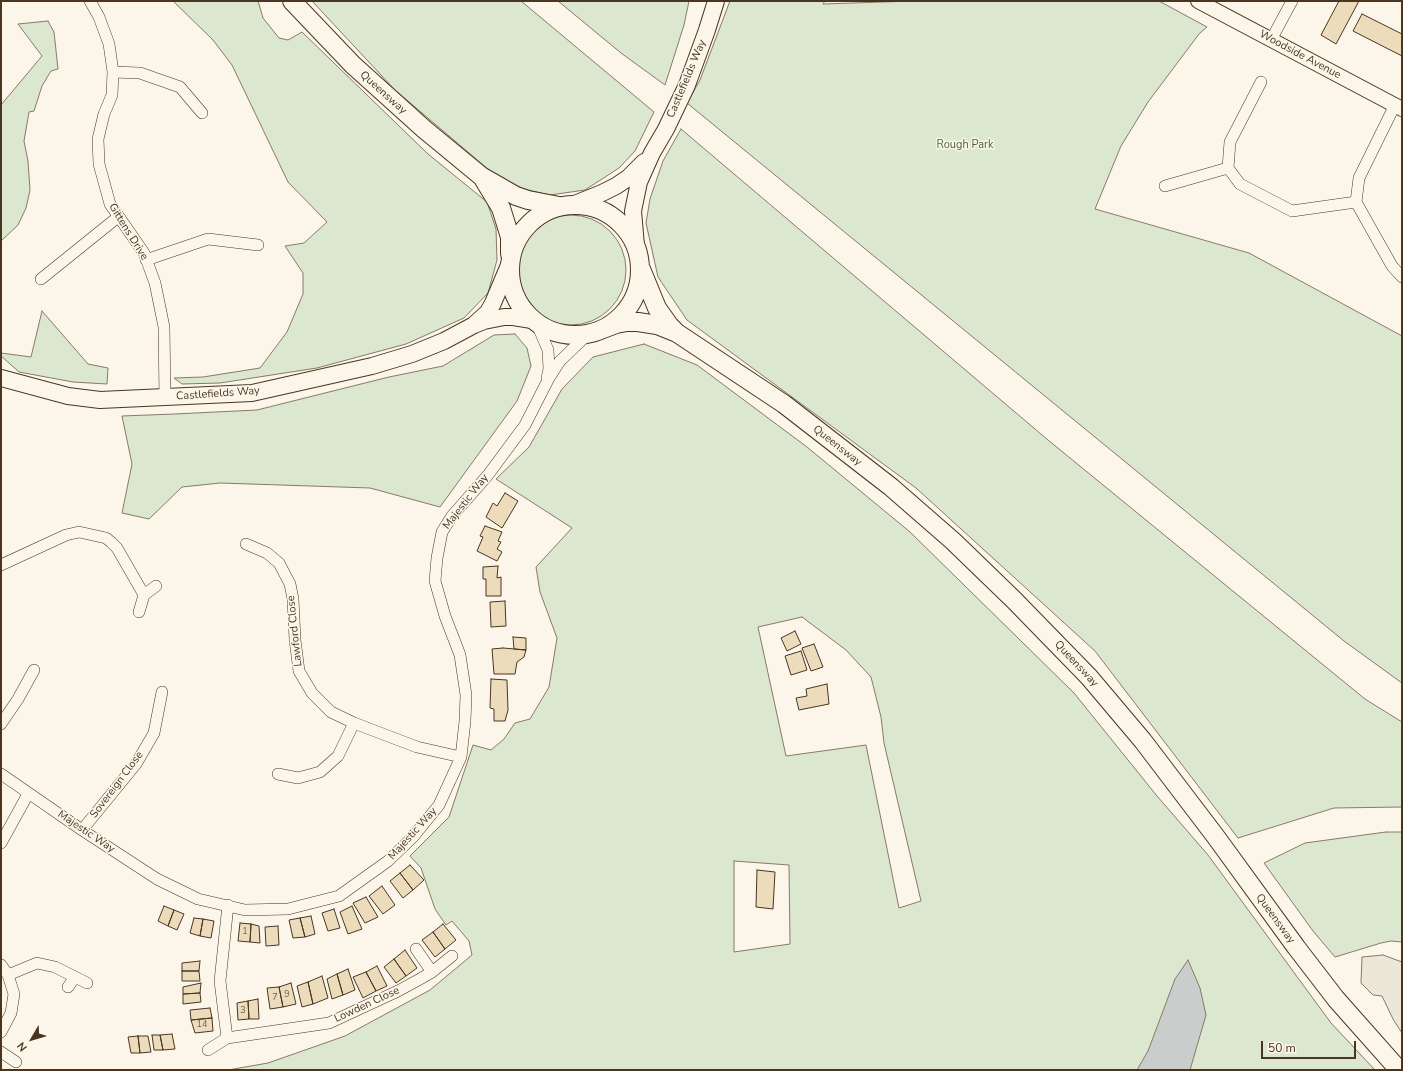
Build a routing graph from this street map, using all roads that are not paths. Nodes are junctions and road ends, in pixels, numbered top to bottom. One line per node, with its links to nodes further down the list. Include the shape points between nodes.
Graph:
1 (90, 1): 7 (street, Gittens Drive, via 100,17 109,44)
2 (292, 1): 13 (main road, Queensway, via 353,65)
3 (716, 1): 11 (main road, Castlefields Way, via 695,65)
4 (1198, 1): 6 (street, Woodside Avenue)
5 (1292, 1): 6 (street)
6 (1271, 40): 9 (street, Woodside Avenue)
7 (113, 72): 10 (street, via 140,73 180,87); 17 (street, Gittens Drive, via 112,95 98,139 99,164 110,204)
8 (1261, 82): 12 (street, via 1230,142)
9 (1398, 107): 15 (street, via 1359,178)
10 (202, 113)
11 (652, 153): 16 (main road, Castlefields Way, via 628,178 616,186); 19 (main road, Castlefields Way, via 635,196 633,217)
12 (1228, 168): 14 (street); 15 (street, via 1240,184 1292,211)
13 (481, 176): 16 (main road, Queensway, via 516,196); 21 (main road, Queensway, via 501,208 510,238)
14 (1165, 186)
15 (1356, 202): 23 (street, via 1392,266)
16 (566, 206): 19 (main road, via 592,207 610,215 625,229); 21 (main road, via 542,213 527,225 517,240)
17 (118, 217): 20 (street, Gittens Drive, via 144,253); 24 (street)
18 (258, 245): 20 (street, via 208,239)
19 (636, 246): 22 (main road)
20 (146, 260): 31 (street, Gittens Drive, via 155,283 164,327)
21 (510, 261): 25 (main road, via 511,285 519,304); 26 (main road, Castlefields Way, via 494,303)
22 (640, 264): 27 (main road, via 639,284 632,303 619,318); 28 (main road, Queensway, via 657,308)
23 (1402, 276)
24 (41, 279)
25 (535, 322): 26 (main road, Castlefields Way, via 504,317); 27 (main road, via 554,332 573,336); 30 (street, Majestic Way, via 546,344 549,360 548,377)
26 (474, 325): 31 (main road, Castlefields Way, via 425,349 372,366 252,392)
27 (598, 331): 28 (main road, Queensway, via 616,324 638,322 657,325); 30 (street, Majestic Way, via 583,339 566,354)
28 (677, 333): 61 (main road, Queensway, via 784,404 891,487 953,541 1014,600 1089,677 1143,741 1296,947 1332,993)
29 (1, 378): 31 (main road, Castlefields Way, via 68,396 94,399)
30 (544, 388): 41 (street, Majestic Way, via 525,425 442,532 436,581 445,616 460,655 466,695)
31 (165, 398)
32 (246, 544): 39 (street, Lawford Close, via 267,552 279,563 290,584 299,671 312,693 331,712)
33 (1, 564): 35 (street, via 66,534 92,534 106,538 117,548)
34 (156, 586): 35 (street)
35 (144, 595): 36 (street)
36 (139, 612)
37 (34, 670): 40 (street)
38 (162, 692): 45 (street, Sovereign Close, via 154,733 136,764)
39 (354, 723): 41 (street, Lawford Close, via 417,747); 43 (street, via 338,756 320,772 298,778)
40 (1, 724)
41 (460, 756): 47 (street, Majestic Way, via 439,805 413,837 388,861 339,896 288,909 245,910)
42 (1, 774): 44 (street, Majestic Way)
43 (278, 774)
44 (28, 794): 45 (street, Majestic Way); 46 (street)
45 (82, 830): 47 (street, Majestic Way, via 157,879 198,899)
46 (1, 843)
47 (228, 906): 57 (street, via 220,981)
48 (416, 949): 51 (street)
49 (452, 956): 51 (street, Lowden Close)
50 (1, 965): 52 (street)
51 (432, 972): 57 (street, Lowden Close, via 398,992 329,1023)
52 (8, 975): 53 (street, via 36,964 55,967); 56 (street, via 14,994 11,1013)
53 (75, 977): 54 (street); 55 (street)
54 (87, 983)
55 (68, 987)
56 (1, 1032)
57 (227, 1038): 58 (street, Lowden Close)
58 (208, 1050)
59 (1, 1052): 60 (street)
60 (16, 1062)
61 (1400, 1070)

